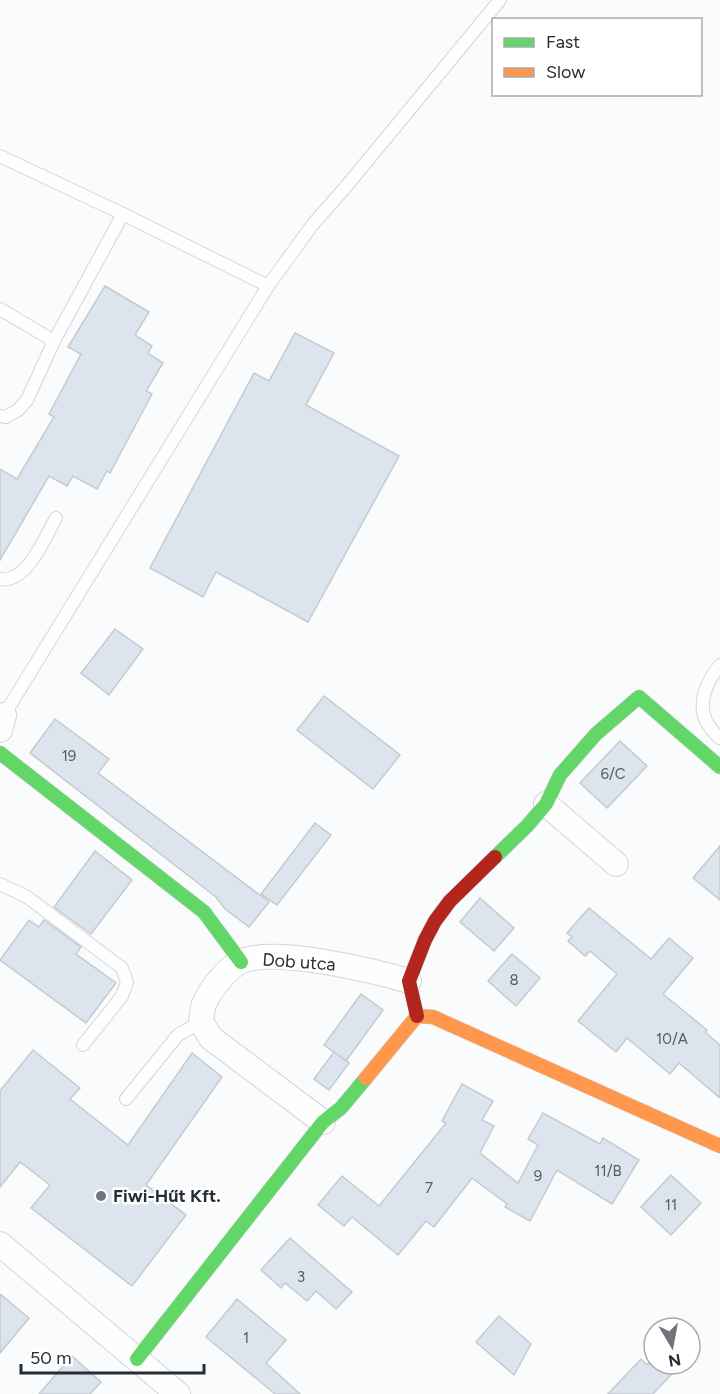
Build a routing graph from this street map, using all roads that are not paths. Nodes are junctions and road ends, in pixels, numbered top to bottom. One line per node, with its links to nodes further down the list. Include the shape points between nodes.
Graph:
1 (500, 0): 4 (lane, via 313,224)
2 (0, 156): 3 (lane)
3 (123, 214): 4 (lane); 6 (lane)
4 (268, 286): 11 (lane)
5 (0, 309): 6 (lane)
6 (54, 341): 7 (lane, via 27,400 18,410)
7 (0, 416)
8 (56, 518): 9 (lane, via 28,566 18,576)
9 (0, 579)
10 (720, 665): 12 (lane, via 702,698 710,730)
11 (2, 723)
12 (720, 738)
13 (0, 753): 18 (street, via 204,912)
14 (720, 767): 15 (street, via 639,697 596,734 560,775)
15 (546, 804): 16 (street); 19 (street, via 435,921)
16 (616, 864)
17 (0, 884): 22 (lane, via 27,897 122,968 127,982 122,996)
18 (241, 962): 19 (street, Dob utca, via 265,957 305,960 375,971); 21 (street, Dob utca, via 218,981 204,1004)
19 (409, 981): 20 (street)
20 (417, 1016): 24 (street, via 341,1108); 25 (street, via 433,1017)
21 (201, 1022): 23 (lane, via 178,1035); 24 (street, via 211,1038)
22 (82, 1045)
23 (126, 1099)
24 (323, 1122): 27 (street)
25 (720, 1146)
26 (0, 1244): 27 (street)
27 (137, 1359): 28 (street)
28 (178, 1394)

